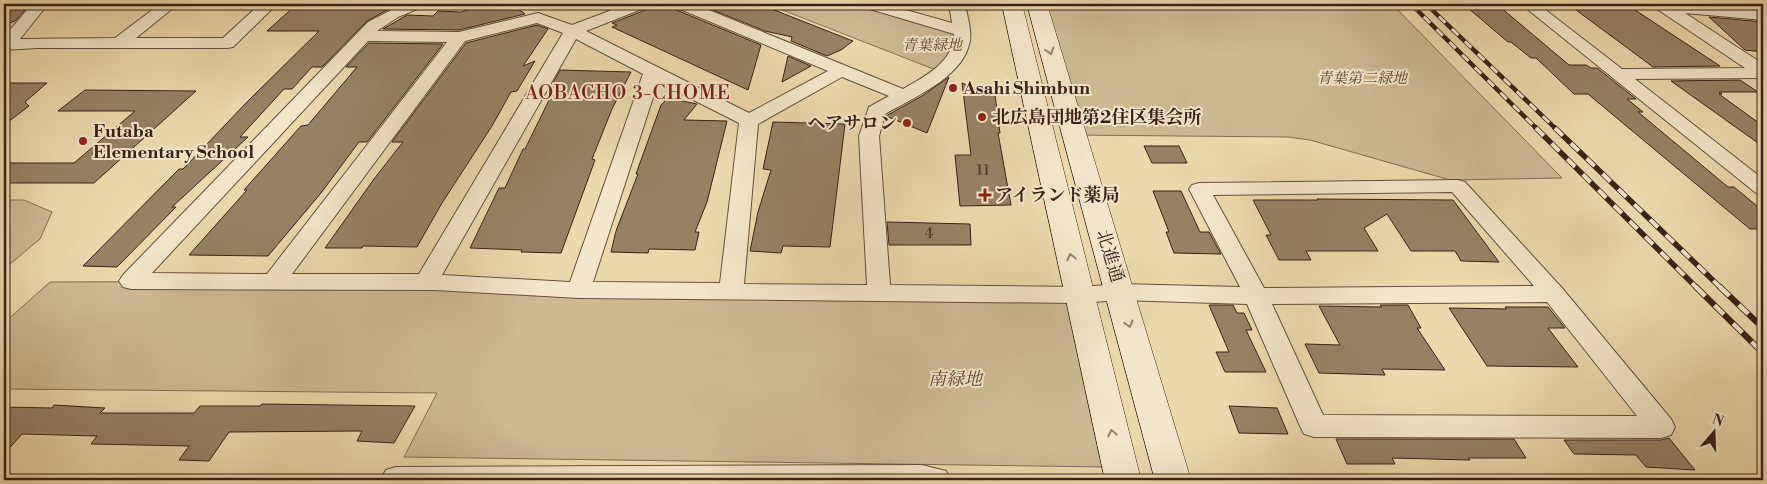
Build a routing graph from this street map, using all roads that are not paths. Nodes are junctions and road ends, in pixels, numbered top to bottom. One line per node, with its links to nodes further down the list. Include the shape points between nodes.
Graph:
1 (40, 4): 19 (street)
2 (170, 4): 18 (street)
3 (269, 4): 18 (street, via 228,43)
4 (416, 4): 16 (street, via 374,25)
5 (641, 4): 14 (street)
6 (681, 4): 20 (street)
7 (869, 4): 15 (street)
8 (957, 4): 15 (street)
9 (1012, 4): 34 (street, 北進通, one-way to 9)
10 (1036, 4): 32 (street, 北進通, one-way to 32)
11 (1529, 4): 23 (street)
12 (1663, 5): 13 (street); 22 (street)
13 (1763, 14)
14 (572, 31): 17 (street, via 538,18); 21 (street); 28 (street)
15 (961, 31): 24 (street, via 960,48 953,59 941,72)
16 (364, 36): 17 (street); 27 (street, via 131,281)
17 (459, 37): 27 (street)
18 (119, 43): 19 (street)
19 (5, 45)
20 (842, 70): 24 (street); 25 (street)
21 (652, 72): 25 (street); 29 (street)
22 (1763, 73): 23 (street)
23 (1617, 74): 26 (street)
24 (904, 96): 31 (street, via 876,111 869,136)
25 (749, 121): 30 (street)
26 (1763, 189)
27 (274, 282): 28 (street)
28 (426, 282): 29 (street)
29 (579, 290): 30 (street)
30 (731, 290): 31 (street)
31 (879, 291): 34 (street)
32 (1120, 292): 34 (street); 35 (street); 41 (street, 北進通, one-way to 41)
33 (1554, 294): 35 (street); 35 (street, via 1458,186 1198,189); 35 (street, via 1661,427 1314,426)
34 (1080, 295): 40 (street, 北進通, one-way to 34)
35 (1256, 296)
36 (395, 480): 37 (street)
37 (577, 480): 38 (street)
38 (759, 480): 39 (street, via 922,477)
39 (936, 480)
40 (1123, 480)
41 (1173, 480)

